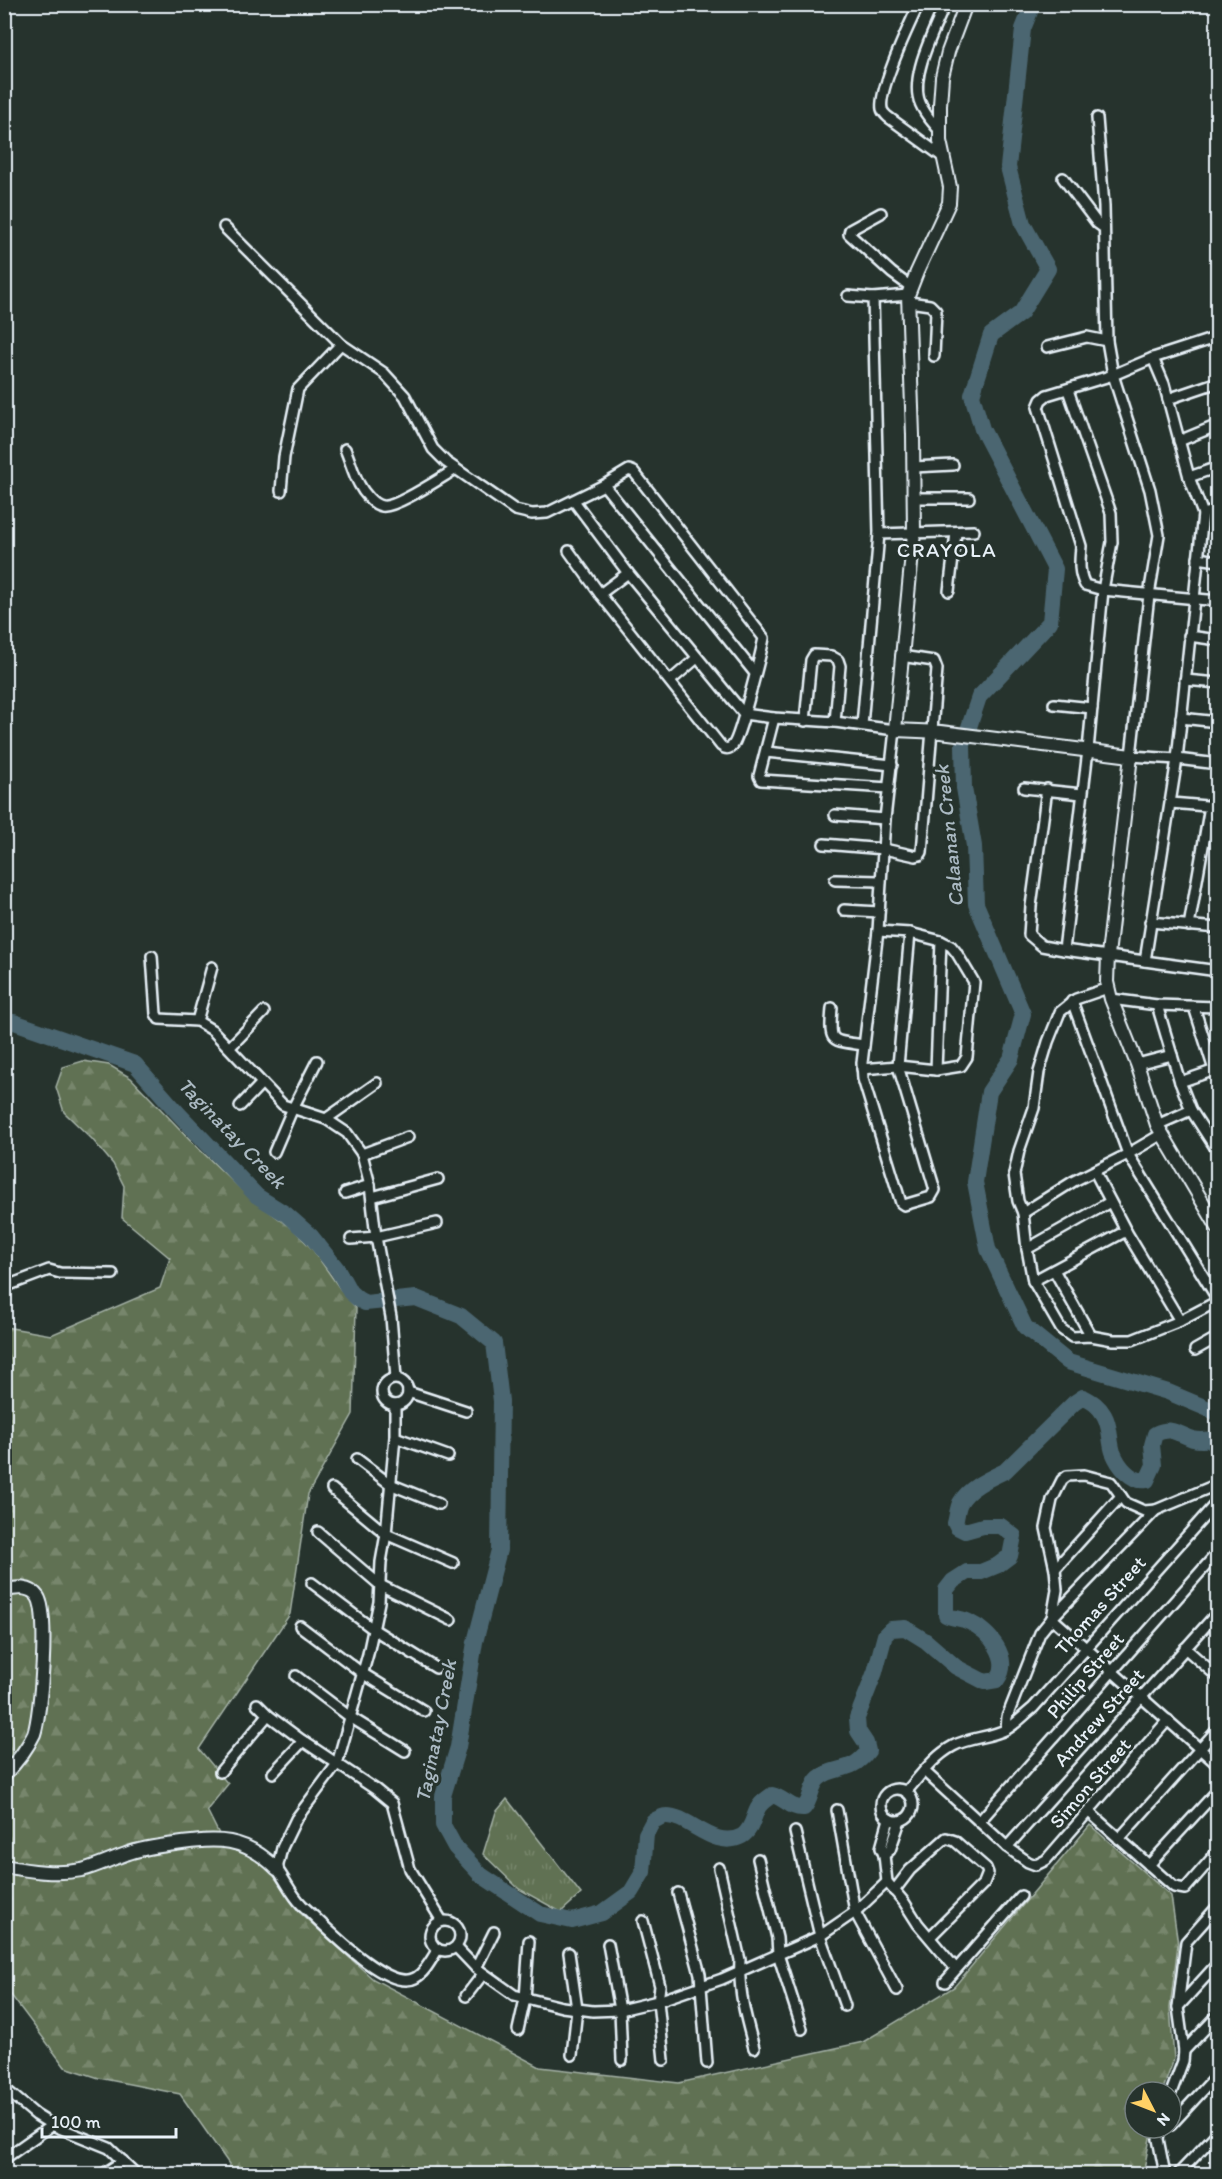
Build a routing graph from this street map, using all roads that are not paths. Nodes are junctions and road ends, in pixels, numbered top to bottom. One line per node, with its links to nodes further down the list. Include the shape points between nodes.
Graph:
1 (919, 4): 6 (street, via 903,38 882,108 888,117)
2 (945, 4): 5 (street, via 918,83 922,107)
3 (966, 4): 5 (street, via 942,77)
4 (1096, 118): 10 (street)
5 (940, 131): 6 (street)
6 (943, 157): 11 (street, via 950,187 949,203)
7 (1063, 178): 10 (street, via 1096,223)
8 (881, 213): 11 (street, via 849,234 892,273)
9 (224, 227): 16 (street)
10 (1104, 228): 15 (street)
11 (909, 295): 13 (street); 18 (street, via 936,311); 28 (street)
12 (848, 296): 13 (street)
13 (873, 298): 42 (street)
14 (1218, 337): 19 (street)
15 (1107, 341): 17 (street, via 1087,338); 20 (street)
16 (341, 344): 30 (street, via 384,373 405,396 433,450); 33 (street, via 298,389)
17 (1047, 347)
18 (934, 356)
19 (1153, 358): 20 (street); 23 (street)
20 (1113, 375): 22 (street); 50 (street, via 1156,512 1159,535)
21 (1218, 382): 23 (street)
22 (1068, 390): 47 (street, via 1111,513 1112,542); 47 (street, via 1047,395 1038,407 1081,546 1081,578 1085,585)
23 (1168, 399): 25 (street)
24 (1218, 425): 25 (street)
25 (1179, 441): 31 (street)
26 (345, 449): 30 (street, via 359,484 384,507)
27 (953, 465): 28 (street)
28 (914, 467): 34 (street)
29 (1218, 467): 31 (street)
30 (456, 469): 36 (street, via 514,510 548,513)
31 (1189, 477): 38 (street)
32 (604, 485): 36 (street); 57 (street); 57 (street, via 629,470 634,472 763,635)
33 (281, 491)
34 (914, 498): 35 (street); 40 (street)
35 (969, 498)
36 (574, 501): 46 (street)
37 (1218, 510): 38 (street)
38 (1203, 514): 44 (street)
39 (974, 531): 41 (street)
40 (914, 533): 41 (street); 42 (street); 55 (street)
41 (956, 533): 48 (street)
42 (879, 534): 69 (street)
43 (569, 550): 49 (street)
44 (1198, 558): 45 (street); 51 (street)
45 (1218, 561)
46 (628, 573): 49 (street); 56 (street)
47 (1103, 590): 50 (street); 62 (street)
48 (949, 591)
49 (600, 594): 59 (street)
50 (1149, 595): 51 (street); 74 (street)
51 (1194, 600): 52 (street); 53 (street)
52 (1218, 601)
53 (1189, 636): 54 (street); 58 (street)
54 (1218, 640)
55 (901, 656): 70 (street); 71 (street, via 937,664)
56 (697, 658): 59 (street); 63 (street)
57 (754, 672): 63 (street)
58 (1185, 680): 60 (street); 64 (street)
59 (670, 681): 63 (street, via 724,748 734,745)
60 (1218, 683)
61 (1054, 704): 62 (street)
62 (1092, 708): 72 (street)
63 (744, 714): 65 (street)
64 (1180, 717): 68 (street); 75 (street)
65 (774, 718): 66 (street); 73 (street)
66 (805, 721): 67 (street); 67 (street, via 814,655 831,656 840,666)
67 (835, 722): 69 (street)
68 (1218, 722)
69 (862, 726): 70 (street)
70 (895, 730): 71 (street); 77 (street)
71 (937, 732): 72 (street); 87 (street, via 922,852 916,856)
72 (1088, 750): 74 (street); 81 (street)
73 (766, 752): 77 (street); 78 (street, via 759,776 764,781)
74 (1131, 756): 75 (street); 99 (street)
75 (1177, 759): 76 (street); 82 (street)
76 (1218, 764)
77 (892, 765): 78 (street)
78 (889, 788): 85 (street)
79 (1024, 788): 80 (street)
80 (1047, 789): 81 (street); 98 (street, via 1029,935 1042,946)
81 (1082, 794): 98 (street)
82 (1171, 803): 83 (street); 92 (street)
83 (1214, 807): 93 (street)
84 (835, 815): 85 (street)
85 (885, 819): 87 (street)
86 (824, 844): 87 (street)
87 (884, 849): 89 (street)
88 (835, 879): 89 (street)
89 (880, 881): 91 (street)
90 (844, 910): 91 (street)
91 (879, 912): 95 (street)
92 (1150, 922): 93 (street); 101 (street)
93 (1189, 926): 94 (street)
94 (1218, 928)
95 (878, 931): 96 (street); 112 (street)
96 (910, 933): 97 (street); 117 (street)
97 (941, 941): 119 (street); 119 (street, via 956,952 974,982 967,1057 961,1066)
98 (1064, 950): 99 (street)
99 (1108, 955): 101 (street); 104 (street)
100 (152, 956): 111 (street, via 159,1019)
101 (1145, 961): 103 (street)
102 (212, 967): 111 (street)
103 (1218, 971)
104 (1110, 993): 105 (street, via 1087,994); 106 (street); 116 (street)
105 (1072, 1001): 133 (street); 140 (street, via 1060,1012 1048,1042 1038,1072 1034,1108 1019,1150 1014,1174)
106 (1157, 1005): 107 (street); 114 (street)
107 (1194, 1007): 108 (street); 120 (street)
108 (1216, 1007)
109 (832, 1008): 112 (street, via 833,1038)
110 (264, 1012): 113 (street)
111 (197, 1021): 113 (street)
112 (864, 1046): 118 (street)
113 (230, 1047): 123 (street)
114 (1172, 1055): 116 (street); 121 (street)
115 (317, 1061): 125 (street)
116 (1137, 1064): 128 (street)
117 (898, 1066): 118 (street); 118 (street, via 935,1190 931,1197 906,1205 901,1203); 119 (street)
118 (862, 1069)
119 (936, 1070)
120 (1216, 1070): 121 (street)
121 (1180, 1082): 126 (street)
122 (377, 1083): 127 (street)
123 (261, 1084): 124 (street); 125 (street)
124 (240, 1106)
125 (292, 1110): 127 (street); 130 (street)
126 (1191, 1110): 128 (street); 131 (street)
127 (326, 1119): 132 (street, via 347,1133)
128 (1160, 1129): 133 (street); 142 (street)
129 (408, 1137): 132 (street)
130 (274, 1152)
131 (1218, 1152)
132 (362, 1154): 136 (street)
133 (1128, 1155): 134 (street); 151 (street)
134 (1095, 1172): 139 (street); 140 (street)
135 (438, 1179): 138 (street)
136 (370, 1185): 137 (street); 138 (street)
137 (345, 1193)
138 (372, 1197): 144 (street)
139 (1110, 1202): 143 (street); 146 (street)
140 (1023, 1213): 146 (street)
141 (437, 1223): 144 (street)
142 (1218, 1228)
143 (1126, 1231): 147 (street); 152 (street)
144 (376, 1237): 145 (street); 156 (street, via 391,1317)
145 (351, 1239)
146 (1027, 1249): 149 (street)
147 (1054, 1270): 149 (street); 153 (street)
148 (113, 1274): 150 (street, via 50,1270)
149 (1033, 1281): 153 (street, via 1061,1329 1072,1337)
150 (4, 1287)
151 (1218, 1300): 152 (street)
152 (1180, 1321): 153 (street, via 1132,1341)
153 (1091, 1336)
154 (1218, 1336): 155 (street)
155 (1195, 1350)
156 (396, 1378): 157 (street, via 404,1381); 158 (street, via 387,1380 381,1391 384,1400)
157 (408, 1392): 158 (street, via 403,1403); 159 (street)
158 (395, 1405): 160 (street)
159 (466, 1411)
160 (395, 1437): 161 (street); 163 (street)
161 (448, 1456)
162 (357, 1459): 163 (street)
163 (390, 1484): 168 (street); 171 (street)
164 (1218, 1485): 169 (street)
165 (332, 1489): 171 (street)
166 (1121, 1496): 169 (street, via 1134,1508); 174 (street); 174 (street, via 1111,1482 1100,1478 1084,1474 1062,1480 1052,1500 1046,1528)
167 (1218, 1501): 183 (street, Thomas Street)
168 (439, 1504)
169 (1156, 1510): 179 (street)
170 (318, 1532): 176 (street)
171 (386, 1534): 173 (street); 176 (street)
172 (1218, 1552): 186 (street, Philip Street)
173 (453, 1563)
174 (1055, 1569): 179 (street, via 1057,1590)
175 (312, 1583): 182 (street)
176 (380, 1585): 180 (street); 182 (street)
177 (4, 1591): 208 (street, via 31,1590 42,1605 44,1624 34,1732 27,1748)
178 (1218, 1612): 184 (street, Andrew Street)
179 (1052, 1618): 183 (street); 190 (street, via 1040,1633)
180 (451, 1620)
181 (300, 1626): 188 (street)
182 (373, 1629): 185 (street); 188 (street)
183 (1086, 1648): 186 (street); 193 (street, Thomas Street)
184 (1185, 1648): 187 (street); 191 (street, Andrew Street)
185 (436, 1668)
186 (1112, 1671): 191 (street); 215 (street, Philip Street)
187 (1216, 1672)
188 (362, 1673): 194 (street); 196 (street)
189 (296, 1676): 196 (street)
190 (1018, 1693): 193 (street); 198 (street)
191 (1140, 1696): 197 (street); 218 (street, Andrew Street)
192 (257, 1704): 195 (street)
193 (1033, 1708): 198 (street, Thomas Street)
194 (424, 1711)
195 (268, 1715): 200 (street); 206 (street)
196 (350, 1717): 202 (street); 203 (street)
197 (1168, 1720): 201 (street); 212 (street, Simon Street)
198 (1006, 1729): 205 (street, via 954,1745)
199 (1218, 1729): 201 (street)
200 (303, 1742): 203 (street); 207 (street)
201 (1200, 1749): 204 (street); 217 (street)
202 (405, 1751)
203 (337, 1764): 225 (street, via 296,1819); 232 (street, via 392,1803 410,1869)
204 (1218, 1765)
205 (924, 1771): 210 (street); 215 (street)
206 (220, 1772)
207 (273, 1773)
208 (4, 1775)
209 (1218, 1790): 222 (street)
210 (906, 1792): 213 (street, via 896,1789 883,1797 881,1807); 214 (street, via 913,1806 909,1816)
211 (837, 1810): 231 (street)
212 (1089, 1812): 217 (street); 218 (street, Simon Street, via 1046,1860 1036,1865)
213 (889, 1819): 214 (street); 220 (street, via 880,1848)
214 (900, 1821): 220 (street, via 890,1850)
215 (980, 1822): 218 (street)
216 (795, 1832): 235 (street)
217 (1119, 1839): 222 (street)
218 (1007, 1847)
219 (1218, 1851): 222 (street, via 1185,1889 1174,1887)
220 (884, 1855): 226 (street)
221 (758, 1859): 242 (street)
222 (1149, 1865)
223 (4, 1866): 225 (street, via 66,1872 148,1848 220,1839 251,1848)
224 (718, 1868): 246 (street, via 740,1960)
225 (277, 1869): 240 (street, via 302,1905 364,1961 385,1974 412,1979)
226 (886, 1882): 227 (street); 231 (street)
227 (894, 1891): 236 (street); 236 (street, via 910,1869 946,1838 986,1868 984,1883)
228 (678, 1893): 248 (street)
229 (1021, 1896): 244 (street)
230 (1218, 1906): 254 (street, via 1186,1942)
231 (855, 1912): 235 (street); 249 (street)
232 (442, 1921): 239 (street, via 452,1922 460,1930); 240 (street, via 430,1932 432,1944)
233 (643, 1921): 252 (street, via 660,1986)
234 (494, 1932): 245 (street)
235 (820, 1936): 242 (street); 253 (street)
236 (930, 1937): 244 (street)
237 (529, 1941): 251 (street)
238 (608, 1944): 256 (street)
239 (456, 1947): 240 (street); 245 (street)
240 (438, 1949)
241 (569, 1953): 255 (street)
242 (778, 1954): 246 (street); 258 (street)
243 (1218, 1963): 254 (street)
244 (956, 1969): 247 (street)
245 (480, 1971): 250 (street); 251 (street)
246 (739, 1973): 248 (street); 260 (street)
247 (945, 1982)
248 (700, 1987): 252 (street); 265 (street)
249 (897, 1990)
250 (466, 1996)
251 (525, 1999): 255 (street); 259 (street)
252 (658, 2001): 256 (street); 264 (street)
253 (845, 2006)
254 (1178, 2007): 261 (street)
255 (577, 2009): 256 (street); 262 (street)
256 (620, 2010): 263 (street)
257 (1218, 2015): 261 (street)
258 (802, 2029)
259 (518, 2030)
260 (754, 2048)
261 (1184, 2051): 267 (street)
262 (572, 2055)
263 (622, 2060)
264 (664, 2060)
265 (707, 2063)
266 (1218, 2074): 269 (street)
267 (1176, 2080)
268 (4, 2088): 270 (street)
269 (1183, 2112)
270 (52, 2125): 273 (street); 274 (street, via 102,2144)
271 (1218, 2132): 278 (street)
272 (1158, 2140): 277 (street)
273 (4, 2159)
274 (123, 2161): 275 (street); 276 (street)
275 (103, 2175)
276 (136, 2175)
277 (1165, 2175)
278 (1178, 2175)

